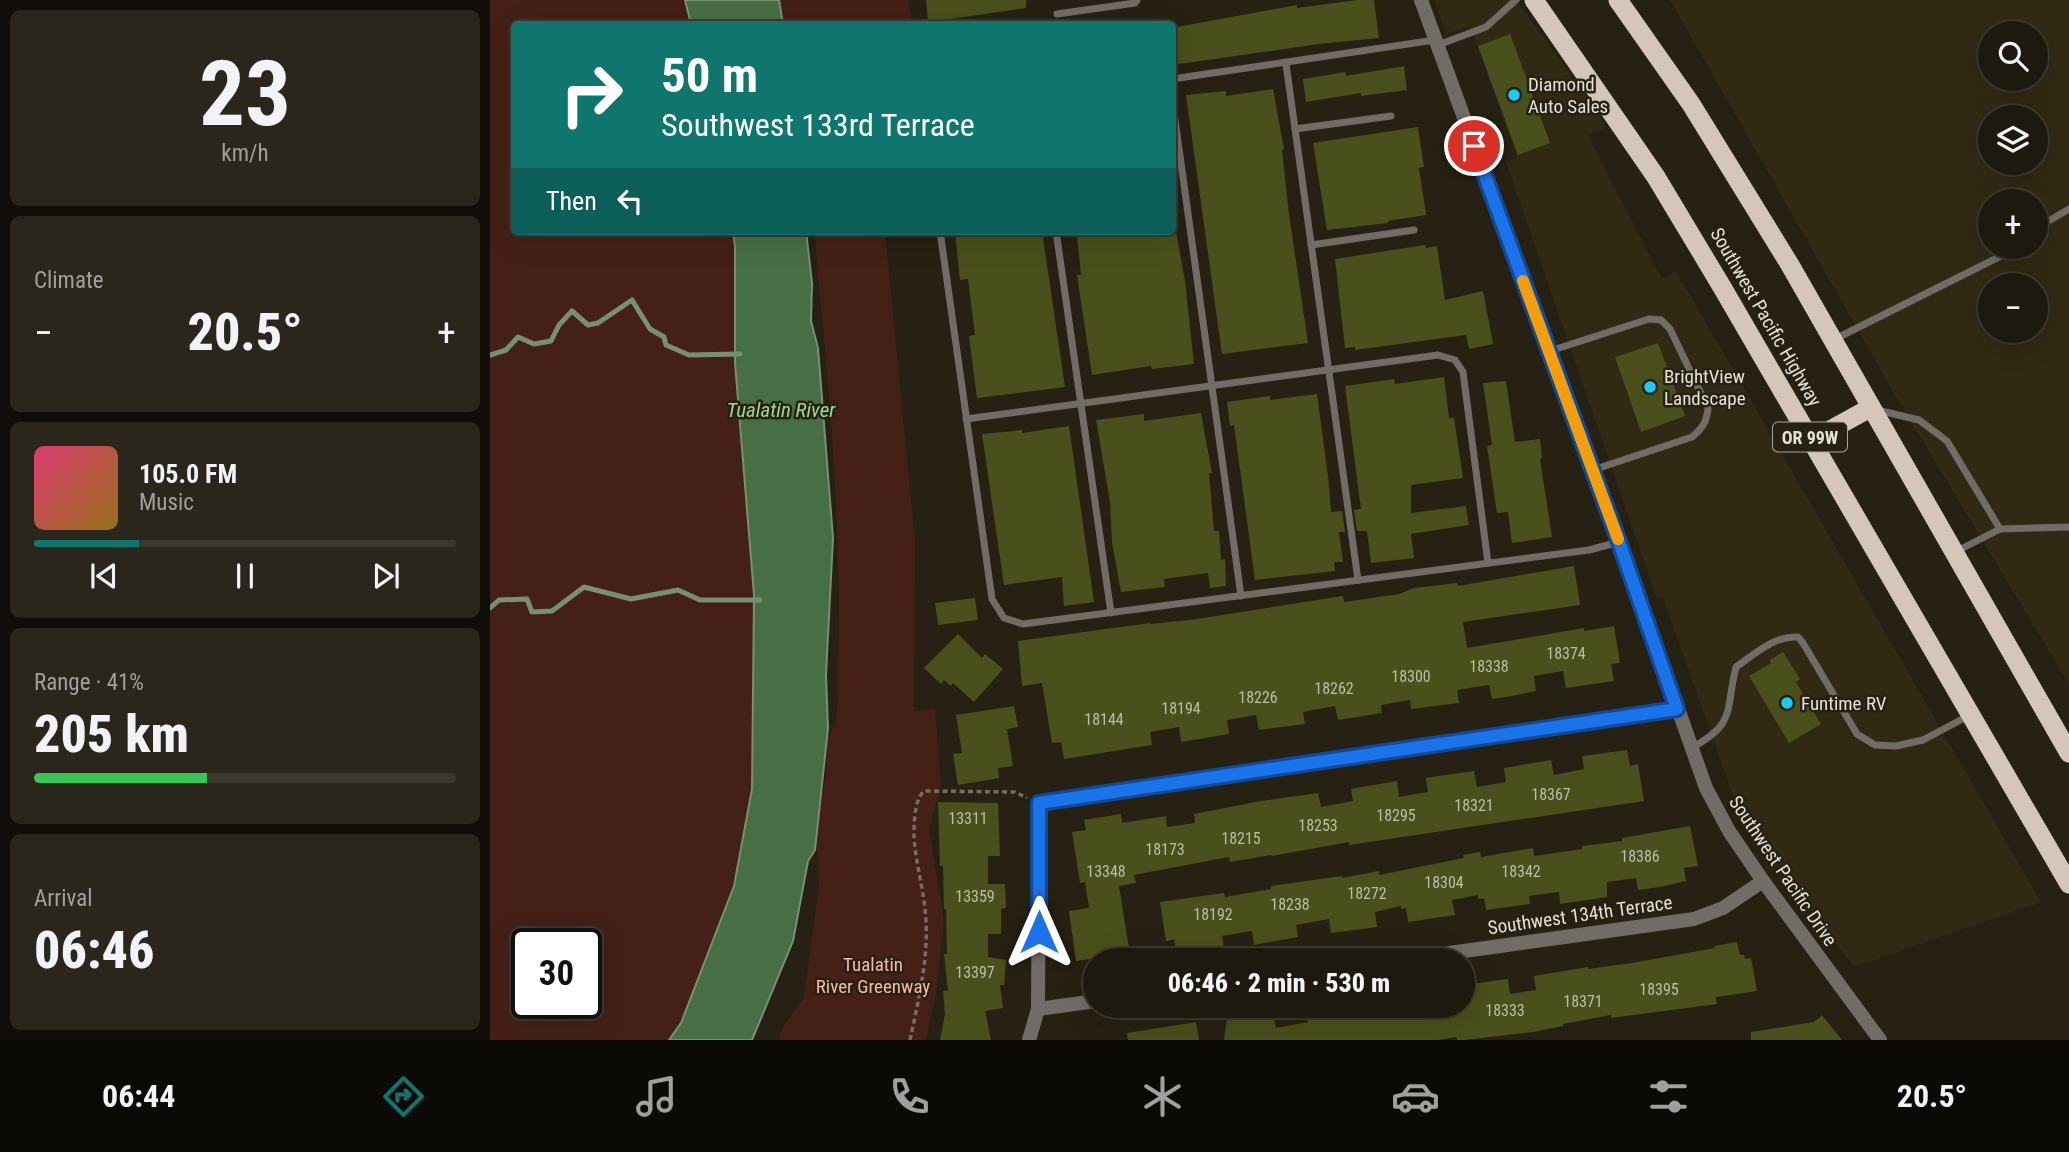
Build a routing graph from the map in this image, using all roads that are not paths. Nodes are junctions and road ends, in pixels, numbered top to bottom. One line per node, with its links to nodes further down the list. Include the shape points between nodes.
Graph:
1 (1137, 0): 7 (lane)
2 (1421, 0): 9 (street, Southwest Pacific Drive)
3 (1516, 0): 9 (lane, via 1486,27)
4 (1534, 0): 29 (highway, Southwest Pacific Highway / OR 99W, via 1656,177)
5 (1618, 0): 8 (highway, OR 99W)
6 (1636, 0): 8 (highway)
7 (1058, 14)
8 (1645, 38): 22 (highway, OR 99W, via 1691,104)
9 (1436, 43): 10 (lane); 23 (street, Southwest Pacific Drive)
10 (1286, 64): 11 (lane); 14 (lane)
11 (1176, 78)
12 (1391, 116): 14 (lane)
13 (1176, 128): 25 (lane)
14 (1295, 129): 20 (lane)
15 (2069, 209): 16 (lane)
16 (2048, 221)
17 (1414, 230): 20 (lane)
18 (941, 235): 28 (lane)
19 (1057, 235): 26 (lane)
20 (1311, 245): 24 (lane)
21 (1995, 259): 22 (lane)
22 (1832, 341): 27 (highway, OR 99W)
23 (1549, 352): 30 (street, Southwest Pacific Drive); 30 (lane, via 1649,319 1661,320 1670,329 1708,408 1707,419 1692,437)
24 (1329, 369): 25 (lane); 35 (lane, via 1438,355 1455,360 1464,372); 36 (lane)
25 (1211, 386): 26 (lane); 37 (lane)
26 (1081, 404): 28 (lane); 38 (lane)
27 (1870, 408): 29 (highway); 32 (lane, via 1919,420 1947,441); 34 (highway, OR 99W)
28 (966, 419): 38 (lane, via 992,599 1004,618 1023,624)
29 (1812, 440): 40 (highway, Southwest Pacific Highway / OR 99W)
30 (1592, 470): 33 (street, Southwest Pacific Drive)
31 (2069, 527): 32 (lane)
32 (2000, 529): 34 (lane)
33 (1619, 542): 35 (lane); 39 (street, Southwest Pacific Drive)
34 (1953, 553): 41 (highway, OR 99W)
35 (1489, 563): 36 (lane)
36 (1357, 580): 37 (lane)
37 (1241, 596): 38 (lane)
38 (1111, 613)
39 (1677, 709): 42 (street, Southwest Pacific Drive); 47 (street, via 1039,803)
40 (1971, 714): 42 (lane, via 1923,740 1875,745 1857,734 1803,643 1789,636 1775,640 1736,667 1720,730); 44 (highway, Southwest Pacific Highway / OR 99W)
41 (2067, 745)
42 (1691, 748): 43 (street, Southwest Pacific Drive, via 1717,810)
43 (1763, 881): 45 (street, Southwest 134th Terrace, via 1723,908 1694,919); 49 (street, Southwest Pacific Drive)
44 (2069, 884)
45 (1475, 949)
46 (1083, 1003): 47 (street)
47 (1038, 1009): 48 (street)
48 (1029, 1040)
49 (1880, 1040)

